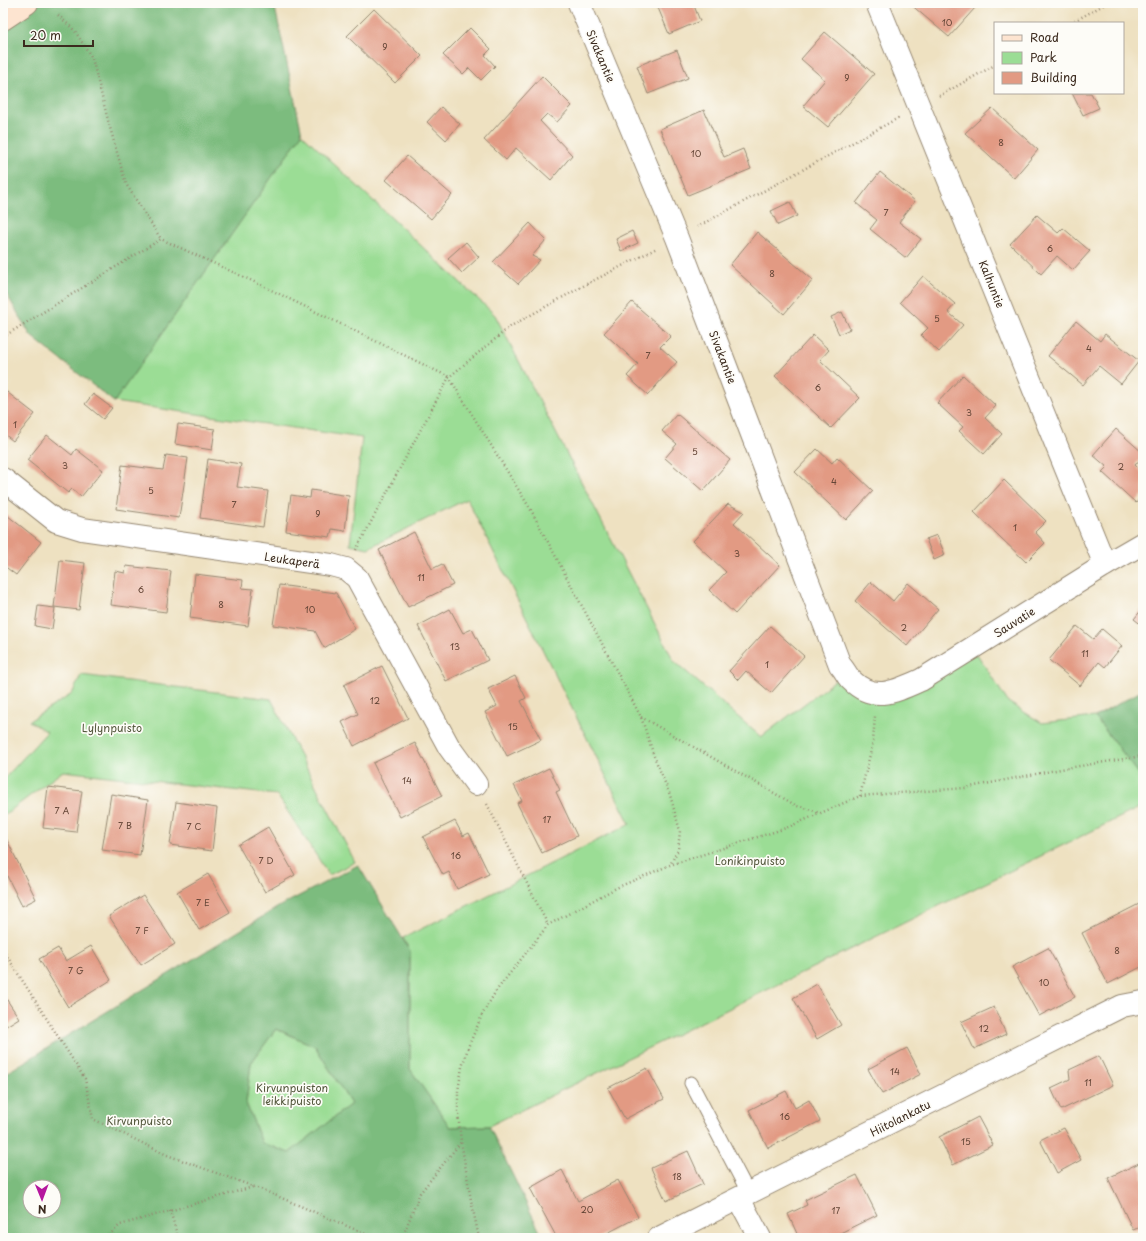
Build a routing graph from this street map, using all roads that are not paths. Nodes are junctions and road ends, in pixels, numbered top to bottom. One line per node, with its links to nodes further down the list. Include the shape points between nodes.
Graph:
1 (27, 3): 4 (main road)
2 (579, 3): 8 (street, Sivakantie, via 677,238 840,664 851,680 866,691)
3 (877, 3): 7 (street, Kalhuntie)
4 (3, 19)
5 (3, 479): 9 (street, Leukaperä, via 56,521 82,529 346,569 357,578 449,747)
6 (1143, 543): 7 (street, Sauvatie)
7 (1105, 565): 8 (street, Sauvatie, via 921,680)
8 (881, 694)
9 (476, 784)
10 (1143, 1002): 12 (street, Hiitolankatu, via 1122,1006)
11 (691, 1083): 12 (lane)
12 (744, 1196): 13 (street, Hiitolankatu); 14 (street)
13 (659, 1238)
14 (760, 1238)

